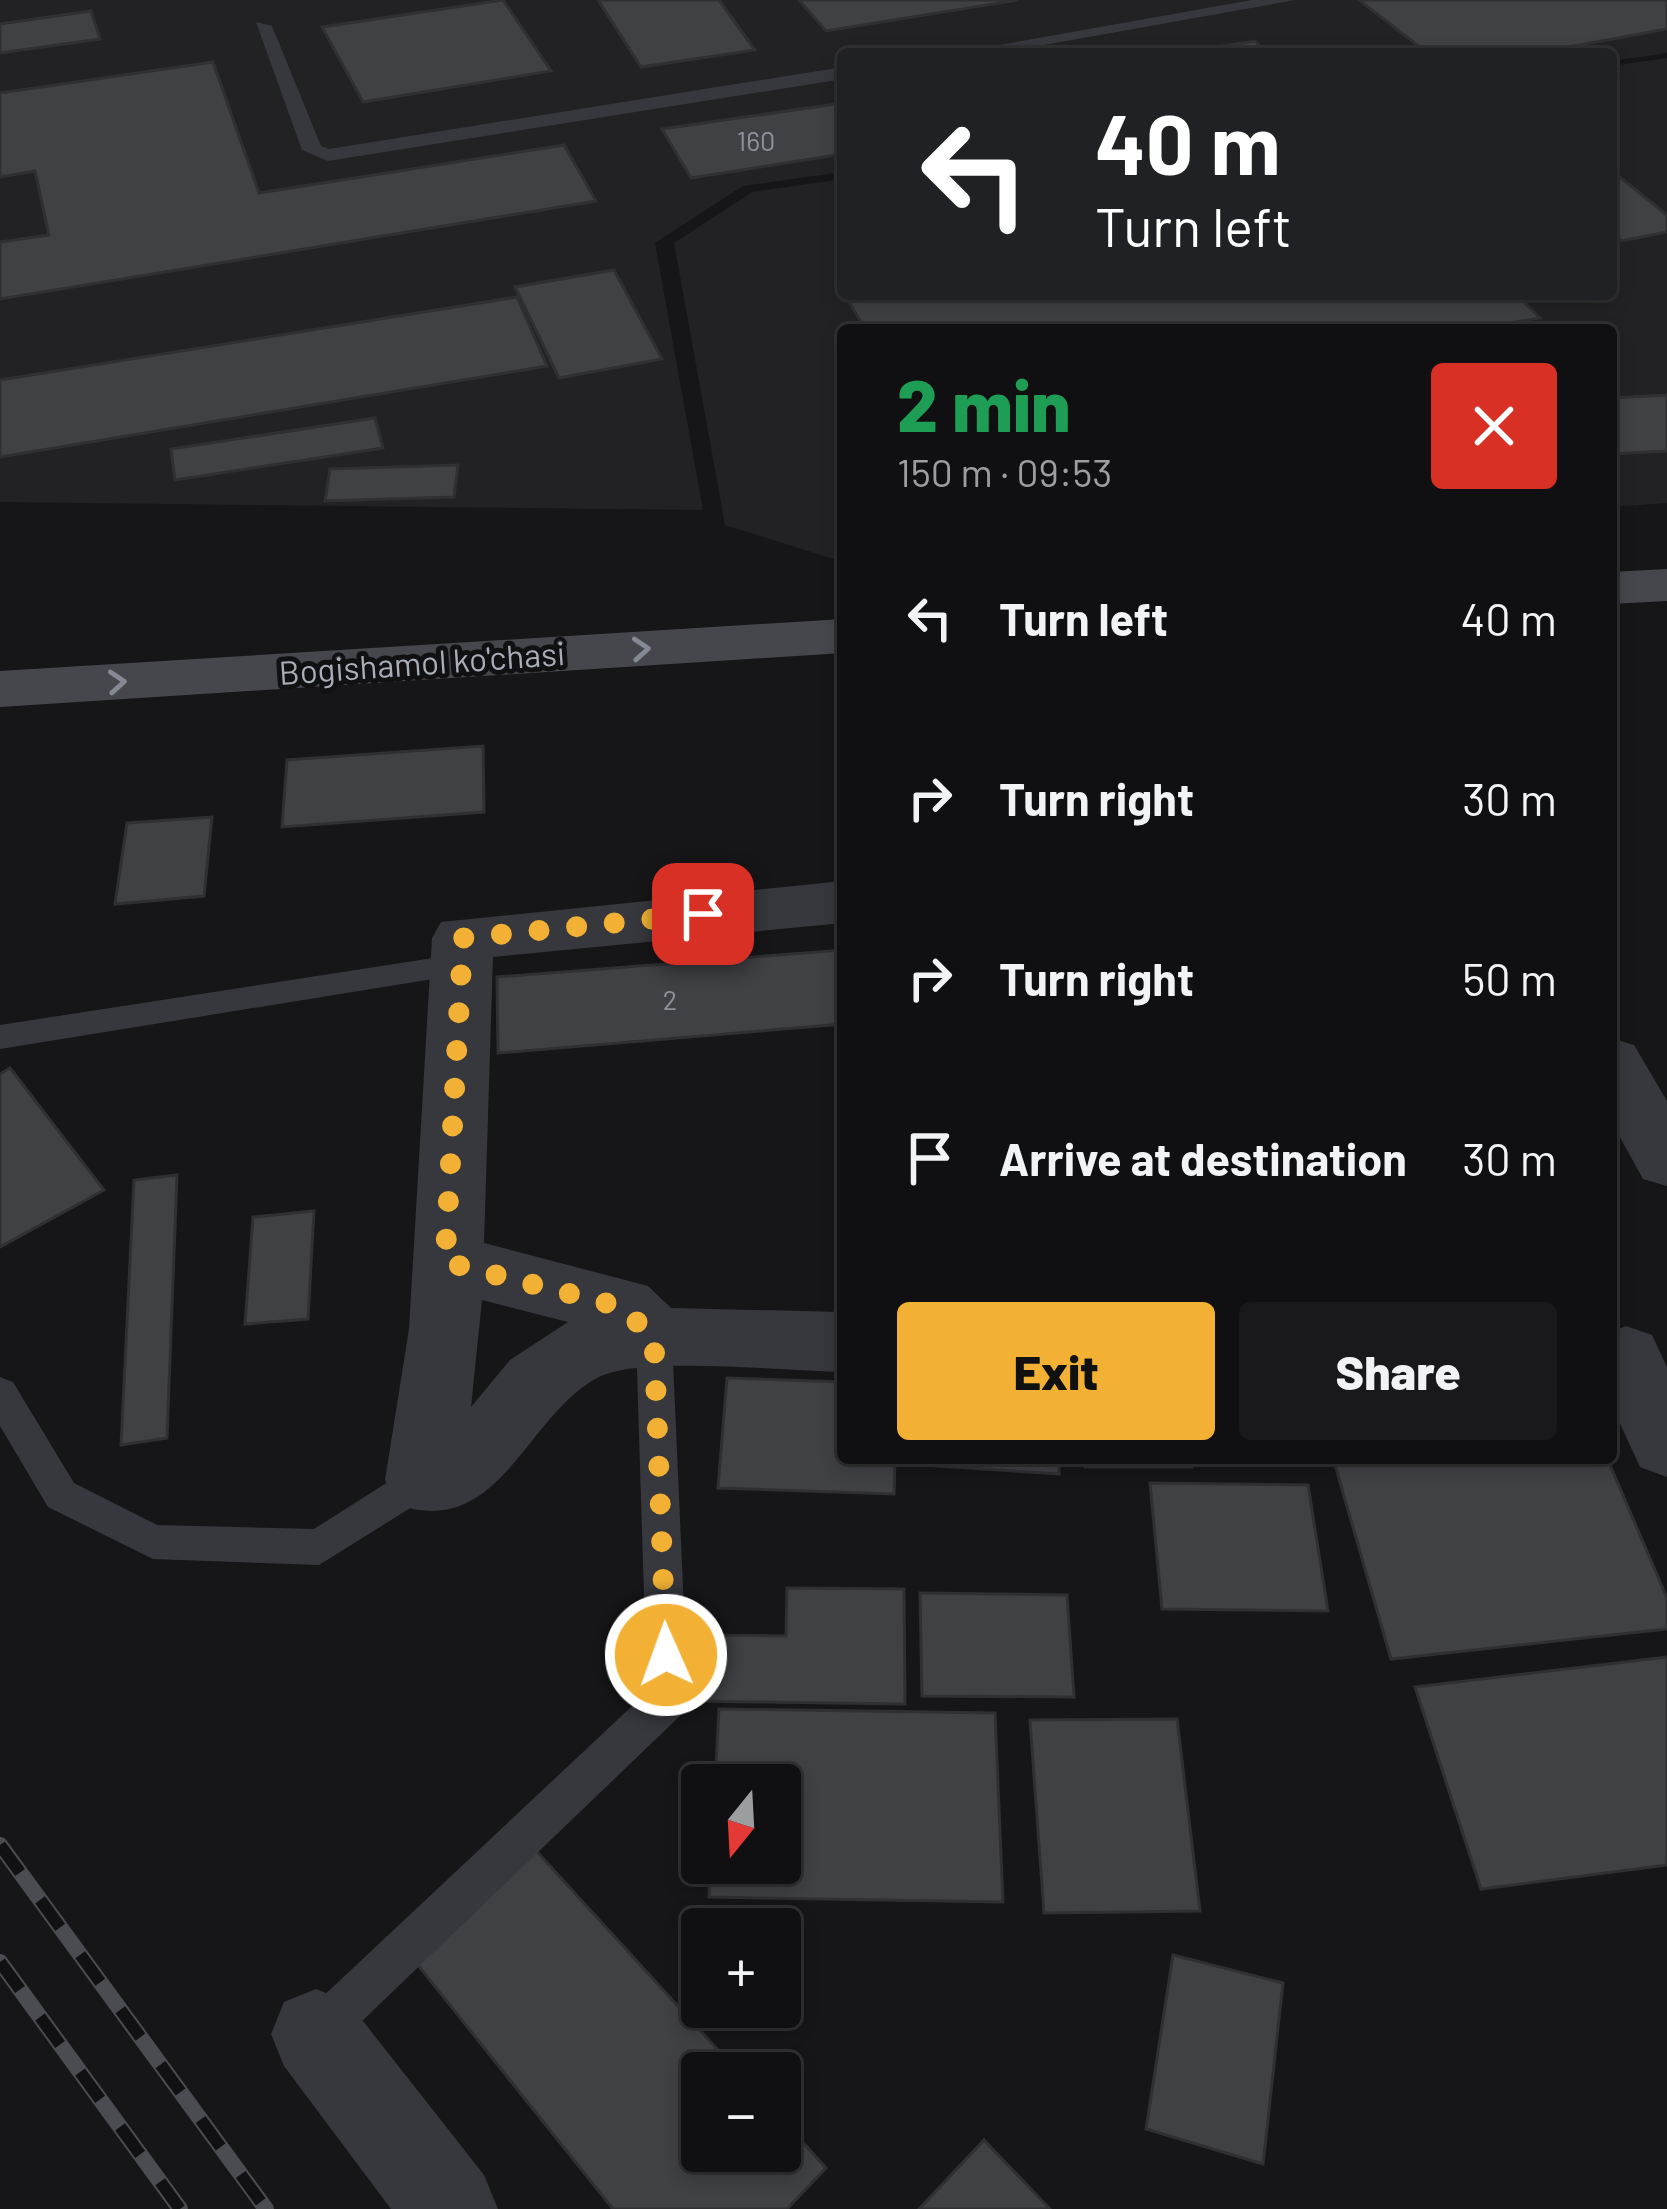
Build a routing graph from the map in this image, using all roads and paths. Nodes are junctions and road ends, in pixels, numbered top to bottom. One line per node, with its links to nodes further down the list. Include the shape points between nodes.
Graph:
1 (1286, 0): 2 (lane)
2 (1253, 3): 4 (lane)
3 (262, 26): 5 (lane, via 312,150 328,155)
4 (994, 48)
5 (837, 74)
6 (1667, 547): 7 (main road)
7 (1617, 550)
8 (1667, 585): 9 (main road)
9 (1617, 588)
10 (837, 596): 12 (main road, Bogishamol ko'chasi)
11 (837, 636): 13 (main road, Bogishamol ko'chasi, one-way to 11)
12 (0, 647)
13 (0, 689)
14 (837, 903): 15 (street, via 468,934)
15 (459, 965): 16 (lane); 19 (street)
16 (0, 1036)
17 (1617, 1072): 18 (street)
18 (1667, 1160)
19 (445, 1262): 20 (street, via 622,1307); 25 (street, via 439,1395)
20 (654, 1339): 21 (street); 25 (street, via 588,1346 536,1382 468,1466); 26 (lane, via 668,1700)
21 (837, 1342)
22 (1635, 1355): 24 (street)
23 (0, 1393): 25 (lane, via 61,1495 154,1542 319,1546)
24 (1667, 1444)
25 (423, 1480)
26 (316, 2034): 27 (street)
27 (450, 2209)

